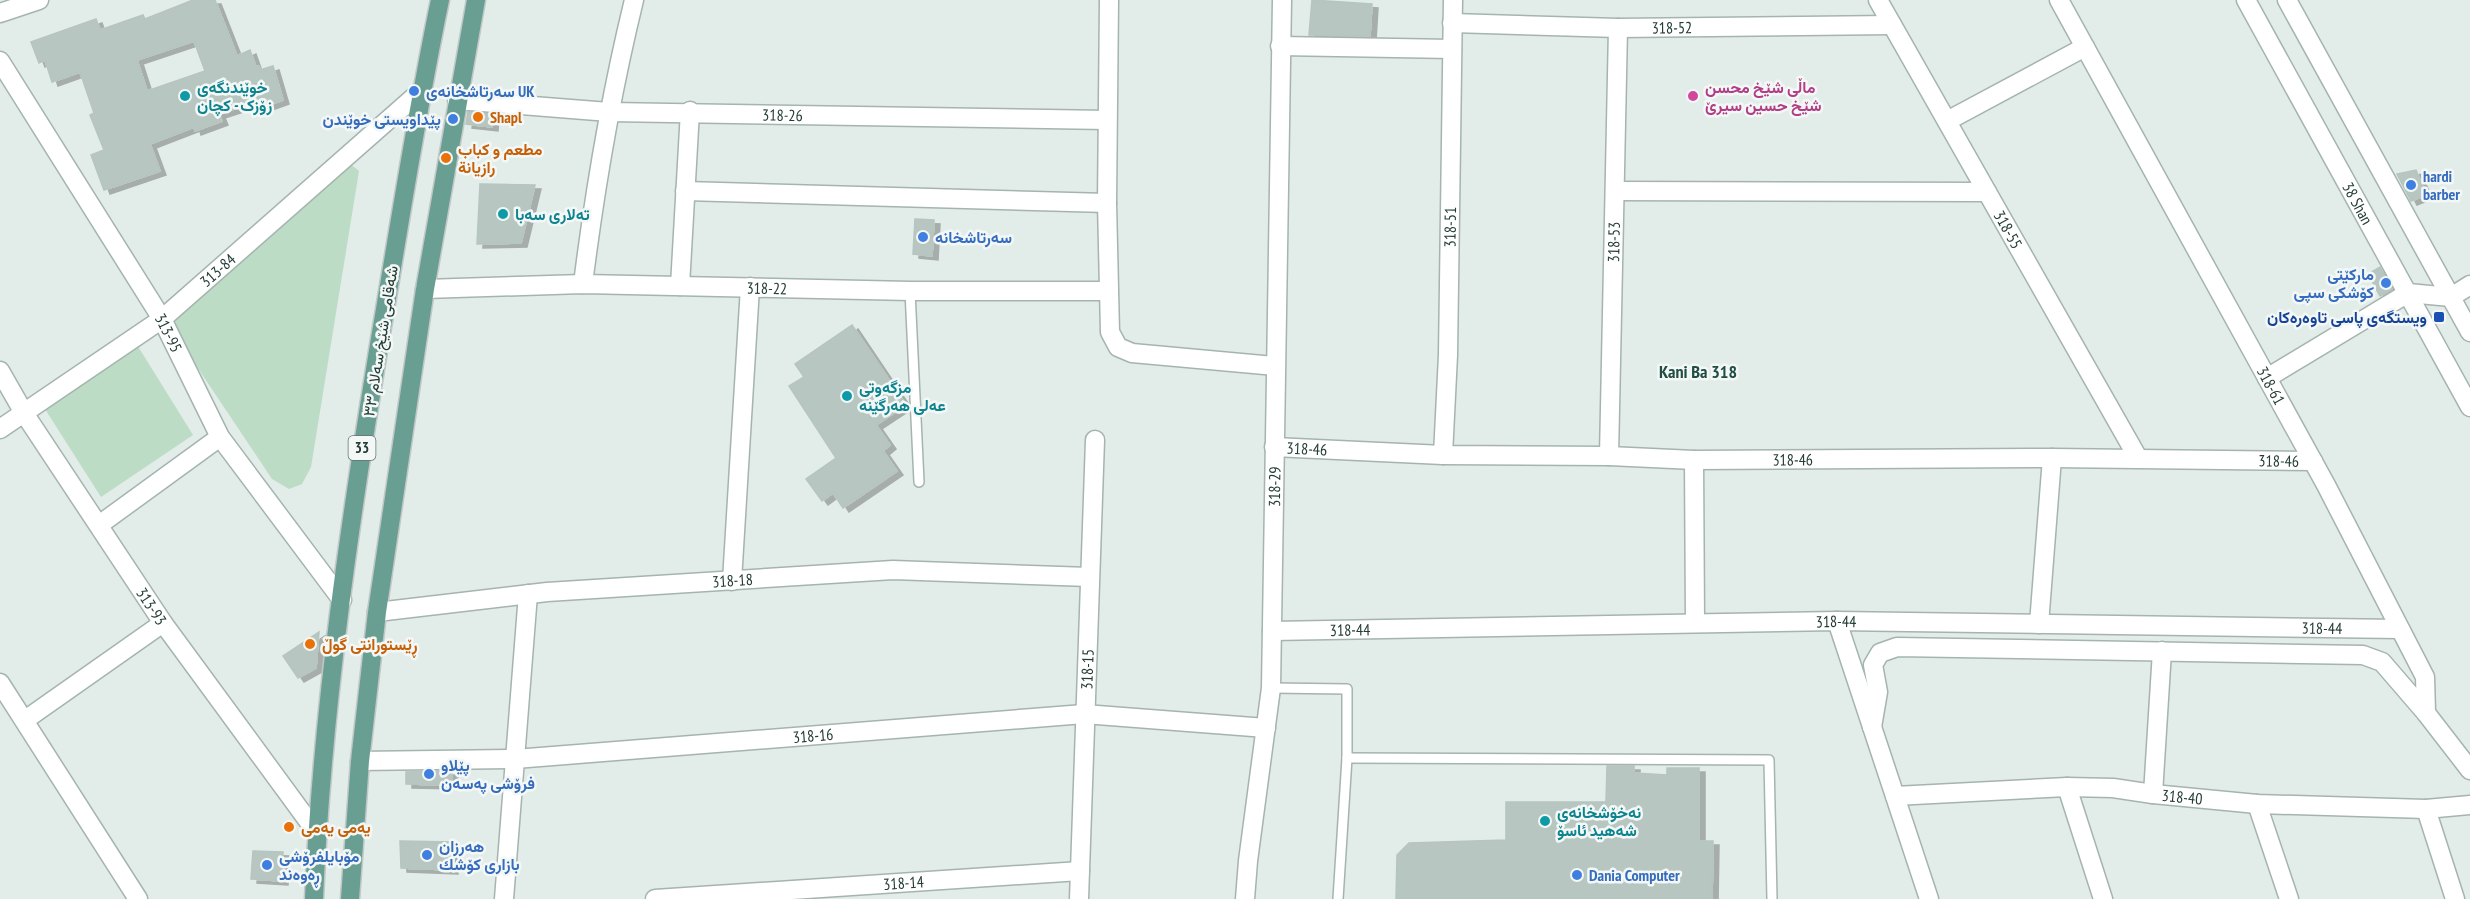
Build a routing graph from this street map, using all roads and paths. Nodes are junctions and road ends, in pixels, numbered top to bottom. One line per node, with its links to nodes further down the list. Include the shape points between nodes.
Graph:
1 (39, 0): 12 (street)
2 (440, 0): 20 (main road, شەقامی شێخ سەلام ٣٣ / 33)
3 (476, 0): 21 (main road, 33)
4 (634, 0): 23 (street)
5 (1109, 0): 24 (street)
6 (1282, 0): 16 (street, 318-29)
7 (1452, 0): 13 (street, 318-51)
8 (1878, 0): 14 (street, 318-55)
9 (2059, 0): 17 (street, 318-61)
10 (2246, 0): 37 (street, 38 Shan)
11 (2287, 0): 38 (street)
12 (0, 13)
13 (1452, 22): 15 (street, 318-52); 18 (street, 318-51)
14 (1892, 25): 15 (street, 318-52); 25 (street, 318-55)
15 (1618, 28): 27 (street, 318-53)
16 (1280, 46): 18 (street); 41 (street, 318-29)
17 (2085, 46): 25 (street); 43 (street, 318-61)
18 (1452, 49): 50 (street, 318-51)
19 (0, 61): 39 (street, 313-95)
20 (421, 92): 39 (street, 313-84); 61 (main road, شەقامی شێخ سەلام ٣٣ / 33, via 361,455)
21 (457, 100): 23 (street, 318-26); 34 (main road, 33)
22 (690, 111): 23 (street, 318-26); 24 (street, 318-26); 26 (street)
23 (609, 112): 30 (street)
24 (1107, 120): 29 (street)
25 (1947, 121): 28 (street, 318-55)
26 (685, 191): 29 (street); 32 (street)
27 (1615, 191): 28 (street); 51 (street, 318-53)
28 (1987, 192): 53 (street, 318-55)
29 (1107, 203): 36 (street)
30 (583, 284): 32 (street, 318-22); 34 (street, 318-22)
31 (2470, 285): 38 (street)
32 (680, 286): 33 (street, 318-22)
33 (750, 287): 35 (street, 318-22); 59 (street)
34 (426, 289): 62 (main road, 33)
35 (910, 291): 36 (street, 318-22); 56 (lane)
36 (1108, 291): 41 (street, via 1110,332 1118,347 1132,353)
37 (2408, 293): 38 (street); 43 (street); 44 (street, 38 Shan)
38 (2451, 297): 40 (street)
39 (162, 319): 45 (street, 313-84); 47 (street, 313-95)
40 (2470, 332)
41 (1275, 366): 49 (street, 318-29)
42 (0, 371): 45 (street, 313-93)
43 (2267, 378): 55 (street, 318-61)
44 (2470, 407)
45 (24, 413): 46 (street, 313-84); 57 (street, 313-93)
46 (0, 429)
47 (220, 437): 57 (street); 61 (street, 313-95)
48 (1095, 440): 58 (street, 318-15)
49 (1274, 447): 50 (street, 318-46); 68 (street, 318-29)
50 (1443, 455): 51 (street, 318-46)
51 (1609, 456): 54 (street, 318-46)
52 (2052, 458): 53 (street, 318-46); 54 (street, 318-46); 66 (street)
53 (2138, 458): 55 (street, 318-46)
54 (1694, 460): 64 (street)
55 (2313, 461): 67 (street, 318-61)
56 (919, 482)
57 (99, 525): 65 (street, 313-93)
58 (1089, 577): 59 (street, 318-18, via 893,570); 73 (street, 318-15)
59 (732, 581): 60 (street, 318-18)
60 (528, 594): 62 (street, 318-18); 78 (street)
61 (342, 600): 87 (main road, شەقامی شێخ سەلام ٣٣ / 33)
62 (377, 612): 79 (main road, 33)
63 (1837, 621): 64 (street, 318-44); 66 (street, 318-44); 75 (street)
64 (1695, 622): 68 (street, 318-44)
65 (163, 623): 74 (street); 87 (street, 313-93)
66 (2039, 624): 67 (street, 318-44)
67 (2400, 629): 72 (street, 318-61, via 2425,677)
68 (1272, 631): 71 (street, 318-29)
69 (2162, 651): 72 (street, via 2364,655 2382,662); 75 (street, via 1897,647 1880,653 1873,665 1878,692); 82 (street)
70 (0, 683): 74 (street)
71 (1271, 688): 76 (street, 318-29); 77 (lane, via 1347,689)
72 (2426, 713): 80 (street)
73 (1084, 714): 76 (street, 318-16); 78 (street, 318-16); 88 (street, 318-15)
74 (25, 720): 89 (street)
75 (1872, 727): 83 (street)
76 (1266, 728): 95 (street, 318-29)
77 (1347, 758): 96 (lane); 97 (lane, via 1769,760)
78 (515, 759): 79 (street, 318-16); 92 (street)
79 (360, 760): 91 (main road, 33)
80 (2469, 765)
81 (2067, 787): 82 (street, 318-40); 83 (street, 318-40); 99 (street)
82 (2153, 794): 84 (street, 318-40)
83 (1895, 796): 98 (street)
84 (2257, 804): 86 (street, 318-40); 100 (street)
85 (2470, 805): 86 (street, 318-40)
86 (2426, 809): 101 (street)
87 (317, 832): 90 (main road, شەقامی شێخ سەلام ٣٣ / 33)
88 (1080, 871): 93 (street, 318-14); 94 (street, 318-15)
89 (138, 899)
90 (314, 899)
91 (350, 899)
92 (504, 899)
93 (655, 899)
94 (1079, 899)
95 (1245, 899)
96 (1338, 899)
97 (1772, 899)
98 (1929, 899)
99 (2103, 899)
100 (2289, 899)
101 (2455, 899)

